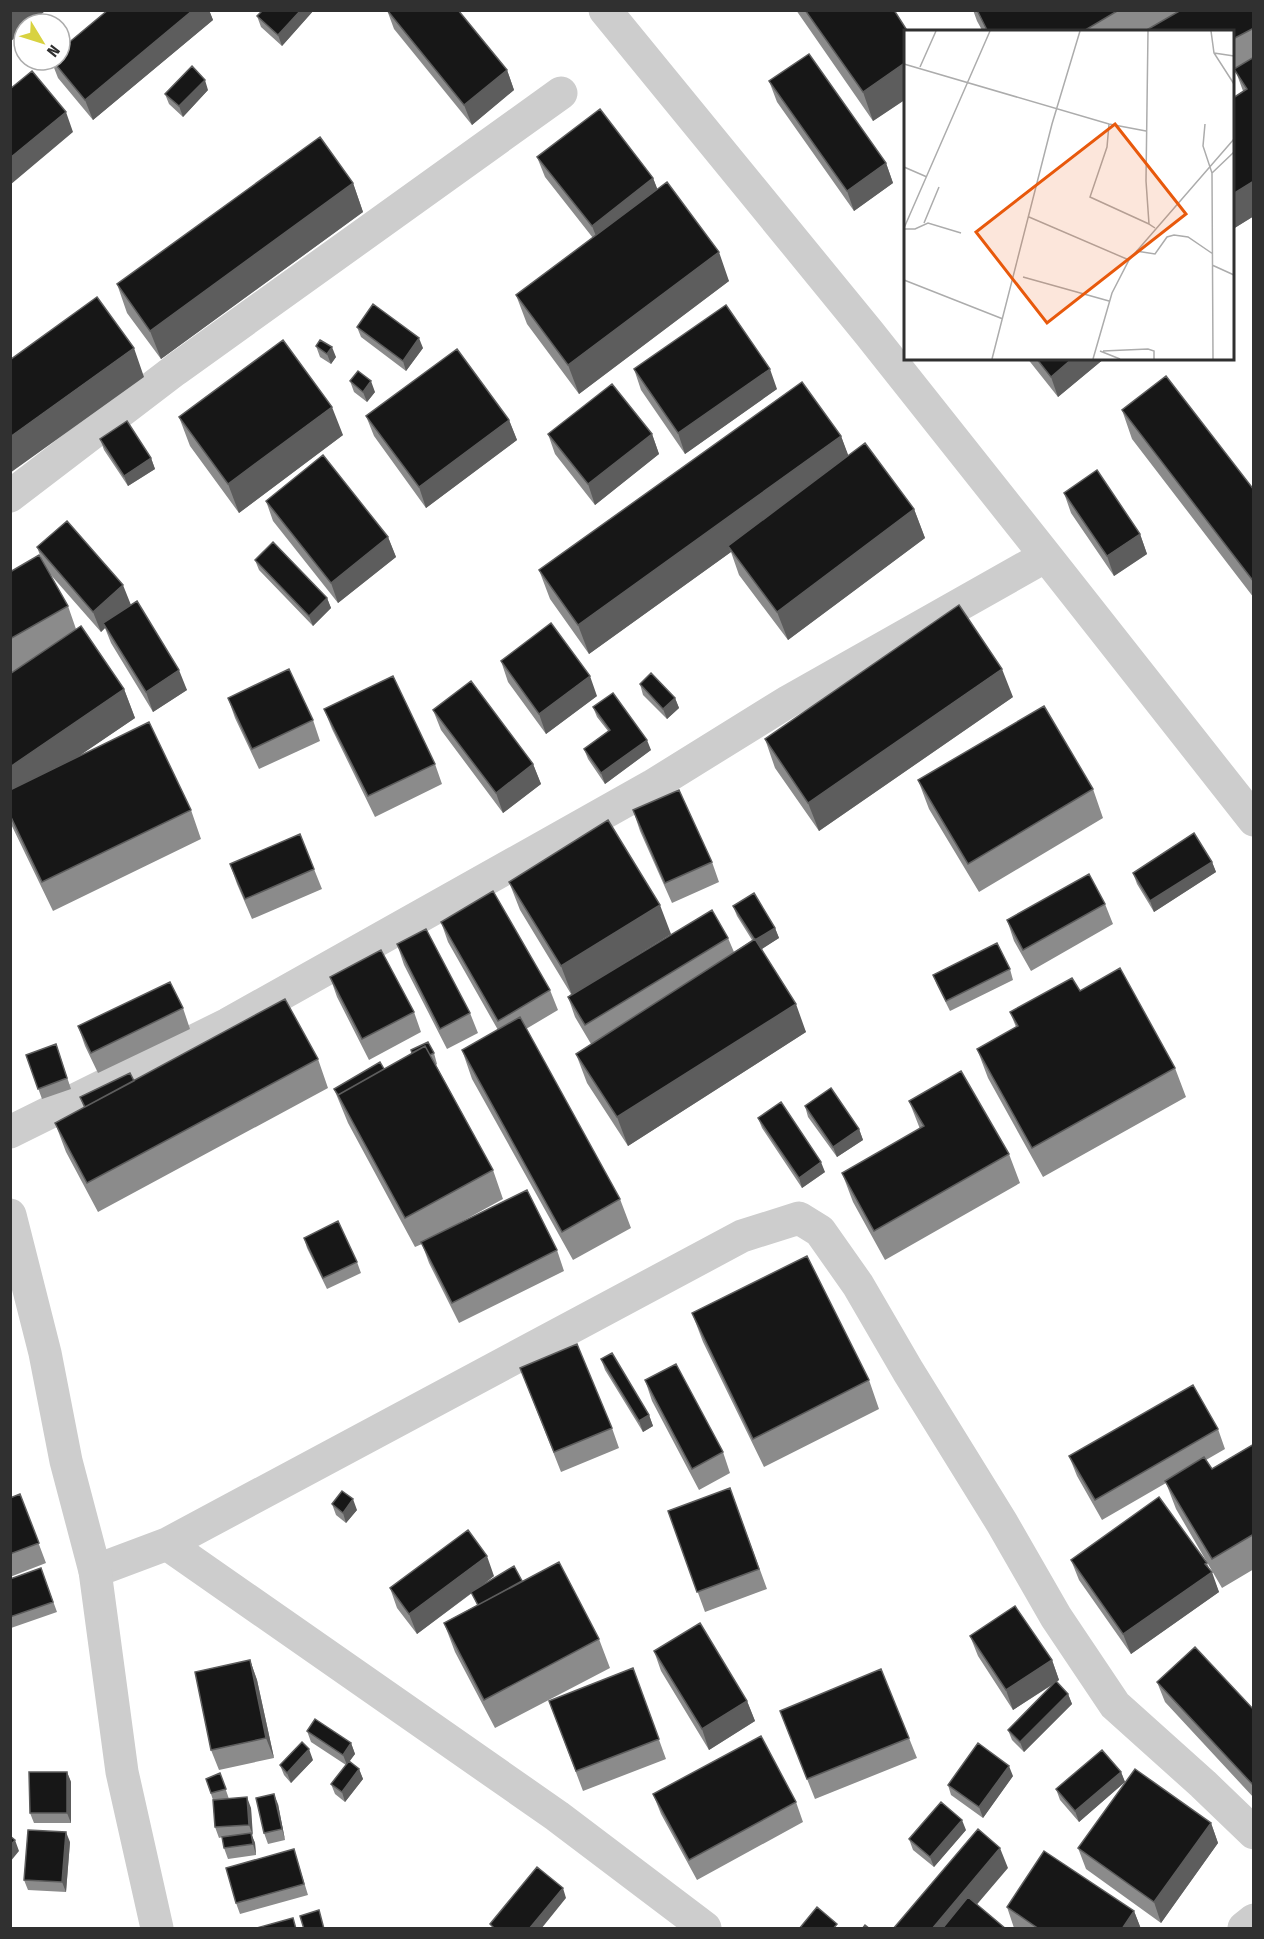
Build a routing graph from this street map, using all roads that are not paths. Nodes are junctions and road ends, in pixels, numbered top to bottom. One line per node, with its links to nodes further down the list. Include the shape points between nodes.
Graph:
1 (604, 10): 4 (street)
2 (561, 93): 3 (street, via 175,370)
3 (10, 496)
4 (1046, 556): 5 (street); 6 (street, via 789,701 652,786 228,1024)
5 (1254, 820)
6 (10, 1132)
7 (10, 1215): 8 (street)
8 (16, 1264): 10 (street, via 45,1353 66,1461)
9 (167, 1544): 10 (street); 11 (street, via 742,1236 799,1218 820,1231 858,1285 1056,1617 1115,1705); 14 (street, via 557,1816)
10 (95, 1571): 13 (street, via 122,1772)
11 (1254, 1833)
12 (1254, 1920): 15 (street)
13 (157, 1929)
14 (705, 1929)
15 (1244, 1929)

